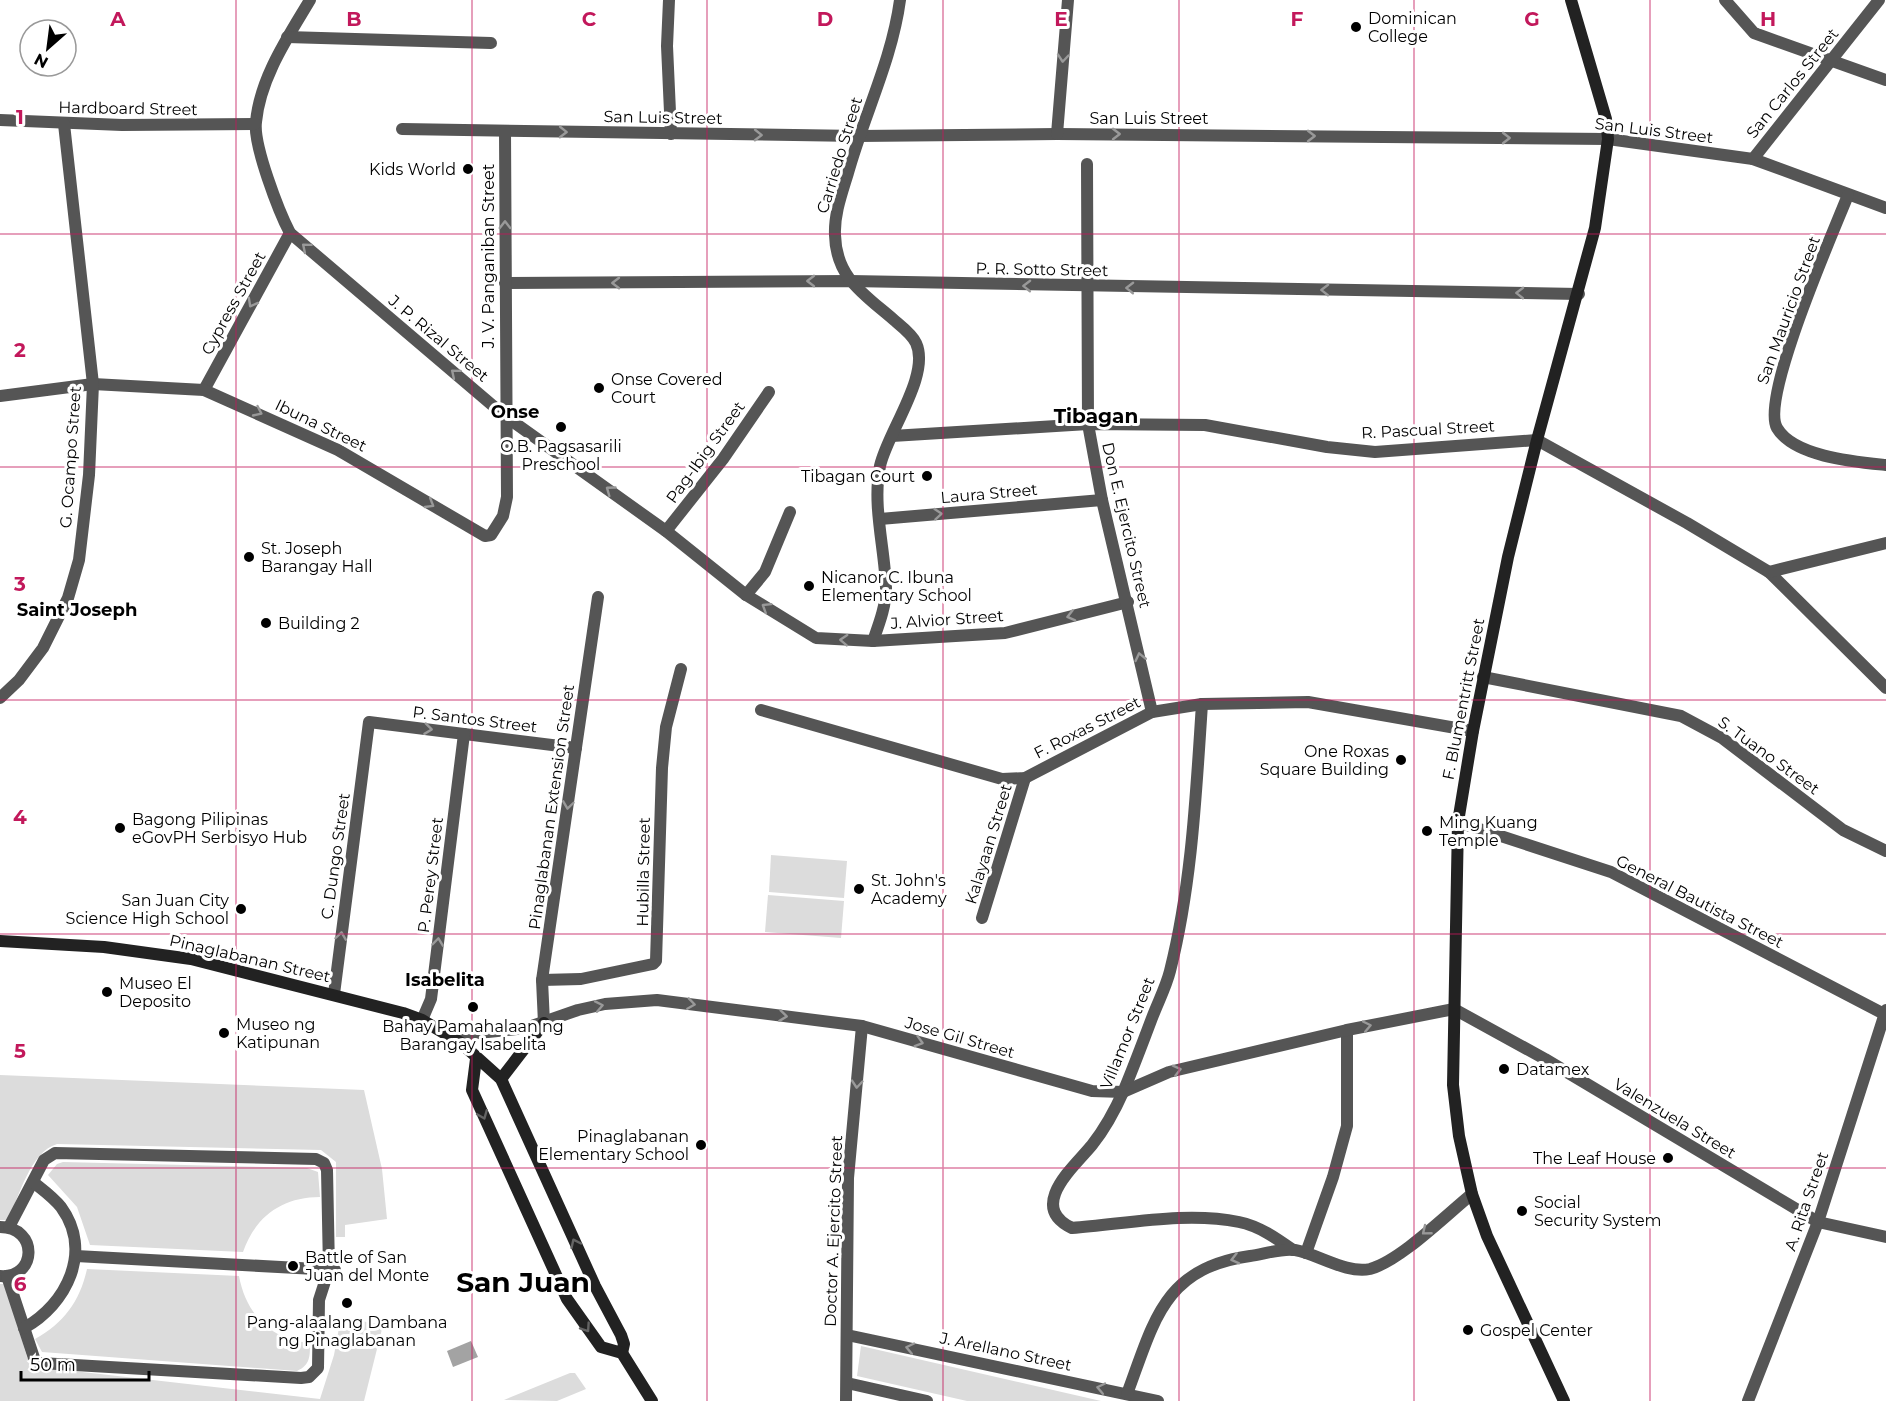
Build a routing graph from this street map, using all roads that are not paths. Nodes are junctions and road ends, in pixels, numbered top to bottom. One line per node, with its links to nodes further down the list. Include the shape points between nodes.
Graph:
1 (669, 0): 17 (street)
2 (900, 0): 19 (street, Carriedo Street, via 885,65)
3 (1068, 0): 18 (street, one-way to 18)
4 (1571, 0): 20 (main road, F. Blumentritt Street)
5 (1725, 0): 10 (street, via 1754,33)
6 (1879, 0): 10 (street, San Carlos Street)
7 (307, 2): 8 (street)
8 (287, 37): 9 (street); 14 (street, via 266,83)
9 (491, 43)
10 (1831, 60): 11 (street); 21 (street, San Carlos Street)
11 (1886, 80)
12 (0, 120): 13 (street, Hardboard Street)
13 (64, 124): 14 (street, Hardboard Street); 30 (street, G. Ocampo Street)
14 (255, 124): 25 (street, J. P. Rizal Street, via 279,212)
15 (402, 129): 16 (street, San Luis Street)
16 (505, 131): 17 (street, San Luis Street, one-way to 17); 27 (street, J. V. Panganiban Street, one-way to 16)
17 (671, 134): 19 (street, San Luis Street, one-way to 19)
18 (1057, 134): 19 (street, San Luis Street); 20 (street, San Luis Street, one-way to 20)
19 (858, 136): 26 (street, Carriedo Street, via 834,231 835,250)
20 (1608, 139): 21 (street, San Luis Street); 29 (main road, F. Blumentritt Street, via 1599,210)
21 (1753, 159): 23 (street, San Luis Street)
22 (1087, 164): 28 (street, Don E. Ejercito Street)
23 (1848, 195): 24 (street, San Luis Street); 38 (street, San Mauricio Street, via 1790,345 1777,384 1773,415 1777,428 1791,443 1837,459)
24 (1886, 208)
25 (290, 233): 31 (street, Cypress Street, one-way to 31); 34 (street, J. P. Rizal Street, one-way to 25)
26 (850, 281): 27 (street, P. R. Sotto Street, one-way to 27); 28 (street, P. R. Sotto Street, one-way to 26); 36 (street, Carriedo Street, via 916,342 920,358 915,380)
27 (505, 284): 34 (street, J. V. Panganiban Street)
28 (1086, 287): 29 (street, P. R. Sotto Street, one-way to 28); 35 (street, Don E. Ejercito Street)
29 (1579, 294): 37 (main road, F. Blumentritt Street)
30 (93, 384): 31 (street, Ibuna Street); 33 (street, Ibuna Street); 52 (street, G. Ocampo Street, via 89,475 79,560 68,598 43,648)
31 (204, 390): 34 (street, Ibuna Street, one-way to 34, via 338,450 485,536 497,530 507,497)
32 (769, 392): 42 (street, Pag-Ibig Street)
33 (0, 396)
34 (505, 416): 42 (street, J. P. Rizal Street, one-way to 34)
35 (1088, 424): 36 (street, R. Pascual Street); 37 (street, R. Pascual Street, via 1205,425 1375,452); 39 (street, Don E. Ejercito Street)
36 (892, 436): 41 (street, Carriedo Street, via 880,466)
37 (1537, 440): 44 (street); 50 (main road, F. Blumentritt Street)
38 (1886, 465)
39 (1102, 500): 41 (street, Laura Street, one-way to 39); 47 (street, Don E. Ejercito Street)
40 (790, 512): 45 (street, via 765,572)
41 (880, 519): 48 (street, Carriedo Street, via 885,599)
42 (666, 531): 45 (street, J. P. Rizal Street)
43 (1886, 543): 44 (street)
44 (1769, 572): 51 (street)
45 (746, 595): 48 (street, J. P. Rizal Street, one-way to 45, via 816,638)
46 (598, 597): 59 (street, Pinaglabanan Extension Street)
47 (1128, 602): 48 (street, J. Alvior Street, one-way to 48, via 1005,633); 55 (street, Don E. Ejercito Street, one-way to 47)
48 (873, 641)
49 (681, 669): 65 (street, Hubilla Street, via 666,727 662,768 656,961 581,979)
50 (1483, 677): 57 (main road, F. Blumentritt Street); 62 (street, S. Tuano Street, via 1681,716 1722,738 1843,830)
51 (1886, 688)
52 (0, 698)
53 (1202, 704): 55 (street, F. Roxas Street); 57 (street, F. Roxas Street, via 1308,702); 76 (street, Villamor Street, via 1186,887 1170,972)
54 (761, 710): 60 (street, F. Roxas Street, via 980,774 1002,779)
55 (1152, 712): 60 (street, F. Roxas Street)
56 (369, 722): 58 (street, P. Santos Street, one-way to 58); 66 (street, C. Dungo Street, one-way to 56)
57 (1473, 731): 61 (main road, F. Blumentritt Street)
58 (465, 734): 59 (street, P. Santos Street); 69 (street, P. Perey Street, one-way to 58, via 431,999)
59 (576, 748): 65 (street, Pinaglabanan Extension Street, one-way to 65)
60 (1025, 778): 63 (street, Kalayaan Street)
61 (1458, 822): 67 (main road, F. Blumentritt Street); 68 (street, General Bautista Street, via 1611,872)
62 (1886, 851)
63 (982, 918)
64 (0, 941): 66 (main road, Pinaglabanan Street, via 104,947 183,958)
65 (542, 980): 70 (street, Pinaglabanan Extension Street)
66 (334, 994): 69 (main road, Pinaglabanan Street)
67 (1454, 1009): 72 (street, Jose Gil Street, one-way to 67); 78 (main road, F. Blumentritt Street, via 1453,1085); 79 (street, Valenzuela Street)
68 (1885, 1013): 79 (street, A. Rita Street)
69 (422, 1020): 73 (main road, Pinaglabanan Street)
70 (544, 1023): 71 (street, Jose Gil Street, one-way to 71, via 596,1006 657,1000); 73 (street, Jose Gil Street, via 491,1034); 75 (main road)
71 (862, 1026): 76 (street, Jose Gil Street, one-way to 76, via 1092,1091); 88 (street, Doctor A. Ejercito Street, one-way to 88, via 848,1178)
72 (1347, 1030): 76 (street, Jose Gil Street, one-way to 72, via 1169,1072); 83 (street, via 1347,1126)
73 (450, 1036): 74 (main road, Pinaglabanan Street)
74 (476, 1059): 75 (main road, Pinaglabanan Street); 89 (main road, one-way to 89, via 472,1090 567,1299 601,1347)
75 (501, 1079): 89 (main road, Pinaglabanan Street, one-way to 75, via 621,1335 594,1286)
76 (1123, 1092): 82 (street, Villamor Street, via 1094,1143 1057,1186 1053,1199 1062,1223 1072,1228 1200,1218 1240,1222 1272,1235)
77 (33, 1182): 80 (street); 84 (street, via 65,1215); 85 (street, via 44,1160 55,1153 316,1159 327,1170)
78 (1472, 1194): 83 (street, one-way to 83, via 1390,1261 1368,1269 1352,1268); 96 (main road, F. Blumentritt Street, via 1487,1236)
79 (1818, 1222): 81 (street, Valenzuela Street); 97 (street, A. Rita Street)
80 (5, 1227): 86 (street, via 22,1235 29,1249 26,1264 14,1274)
81 (1886, 1237)
82 (1293, 1250): 83 (street); 91 (street, one-way to 91, via 1204,1267 1174,1289 1155,1319)
83 (1306, 1253)
84 (76, 1257): 85 (street); 87 (street, via 66,1289 57,1302)
85 (332, 1270): 87 (street, via 320,1300 318,1368 309,1377 40,1363 35,1361)
86 (3, 1276): 87 (street)
87 (24, 1328)
88 (847, 1335): 90 (street, Doctor A. Ejercito Street); 91 (street, J. Arellano Street, one-way to 88)
89 (622, 1353): 92 (main road, Pinaglabanan Street)
90 (847, 1383): 93 (street, Doctor A. Ejercito Street); 94 (street)
91 (1127, 1394): 95 (street, J. Arellano Street)
92 (652, 1401)
93 (846, 1401)
94 (927, 1401)
95 (1158, 1401)
96 (1564, 1401)
97 (1748, 1401)

